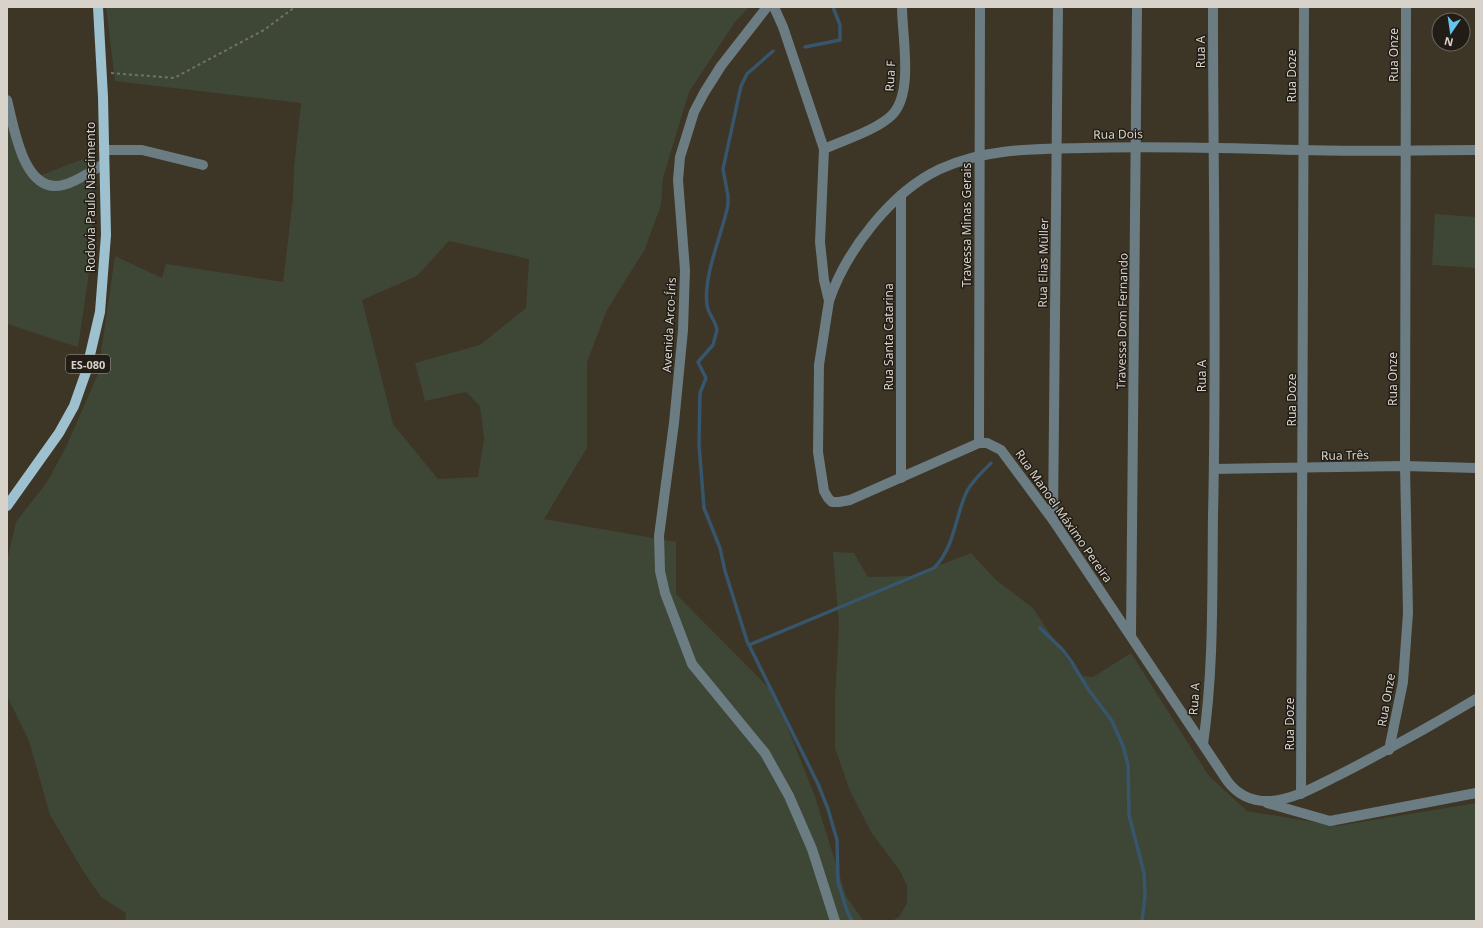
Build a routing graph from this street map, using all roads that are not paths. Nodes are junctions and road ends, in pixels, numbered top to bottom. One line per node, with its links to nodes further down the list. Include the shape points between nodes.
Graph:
1 (98, 7): 16 (main road, Rodovia Paulo Nascimento / ES-080)
2 (767, 7): 40 (street, Avenida Arco-Íris, via 721,66 704,93 694,112 678,168 685,270 683,330 659,536 660,571 665,593 692,664 765,753 789,796 812,849)
3 (774, 7): 14 (street)
4 (902, 7): 14 (street, Rua F, via 904,83 898,107 892,115 876,126)
5 (980, 7): 20 (street, Travessa Minas Gerais)
6 (1058, 7): 15 (street, Rua Elias Müller)
7 (1137, 7): 12 (street, Travessa Dom Fernando)
8 (1213, 7): 13 (street, Rua A)
9 (1304, 7): 17 (street, Rua Doze)
10 (1406, 7): 18 (street, Rua Onze)
11 (7, 100): 21 (street, via 25,162 36,179 50,185 62,186)
12 (1136, 147): 13 (street, Rua Dois); 15 (street, Rua Dois); 33 (street, Travessa Dom Fernando)
13 (1213, 147): 17 (street, Rua Dois); 29 (street, Rua A)
14 (824, 149): 24 (street, via 820,242)
15 (1058, 149): 20 (street, Rua Dois, via 1022,150); 32 (street, Rua Elias Müller)
16 (104, 150): 21 (main road, Rodovia Paulo Nascimento / ES-080); 22 (street, via 142,150)
17 (1304, 150): 18 (street, Rua Dois); 27 (street, Rua Doze)
18 (1406, 150): 19 (street, Rua Dois); 26 (street, Rua Onze)
19 (1476, 150)
20 (979, 156): 23 (street, Rua Dois, via 960,161 924,177); 25 (street, Travessa Minas Gerais)
21 (104, 164): 31 (main road, Rodovia Paulo Nascimento / ES-080, via 104,267 100,312 86,372 74,406 59,433)
22 (203, 165)
23 (901, 196): 24 (street, Rua Dois, via 878,220 856,250 842,271); 30 (street, Rua Santa Catarina)
24 (829, 301): 30 (street, via 819,365 817,417 818,452 824,491 832,502 839,502 850,500)
25 (979, 443): 30 (street); 32 (street, Rua Manoel Máximo Pereira, via 987,443 1001,450)
26 (1404, 466): 27 (street, Rua Três); 28 (street, Rua Três); 36 (street, Rua Onze, via 1407,648)
27 (1304, 468): 29 (street, Rua Três); 38 (street, Rua Doze)
28 (1476, 468)
29 (1214, 469): 35 (street, Rua A, via 1210,652)
30 (901, 478)
31 (8, 507)
32 (1053, 520): 33 (street, Rua Manoel Máximo Pereira)
33 (1131, 635): 35 (street, Rua Manoel Máximo Pereira)
34 (1476, 699): 36 (street, Rua Manoel Máximo Pereira)
35 (1203, 744): 39 (street, Rua Manoel Máximo Pereira, via 1234,790)
36 (1389, 750): 38 (street, Rua Manoel Máximo Pereira)
37 (1476, 793): 39 (street, via 1330,821)
38 (1301, 794): 39 (street, Rua Manoel Máximo Pereira, via 1270,801)
39 (1252, 799)
40 (835, 921)

